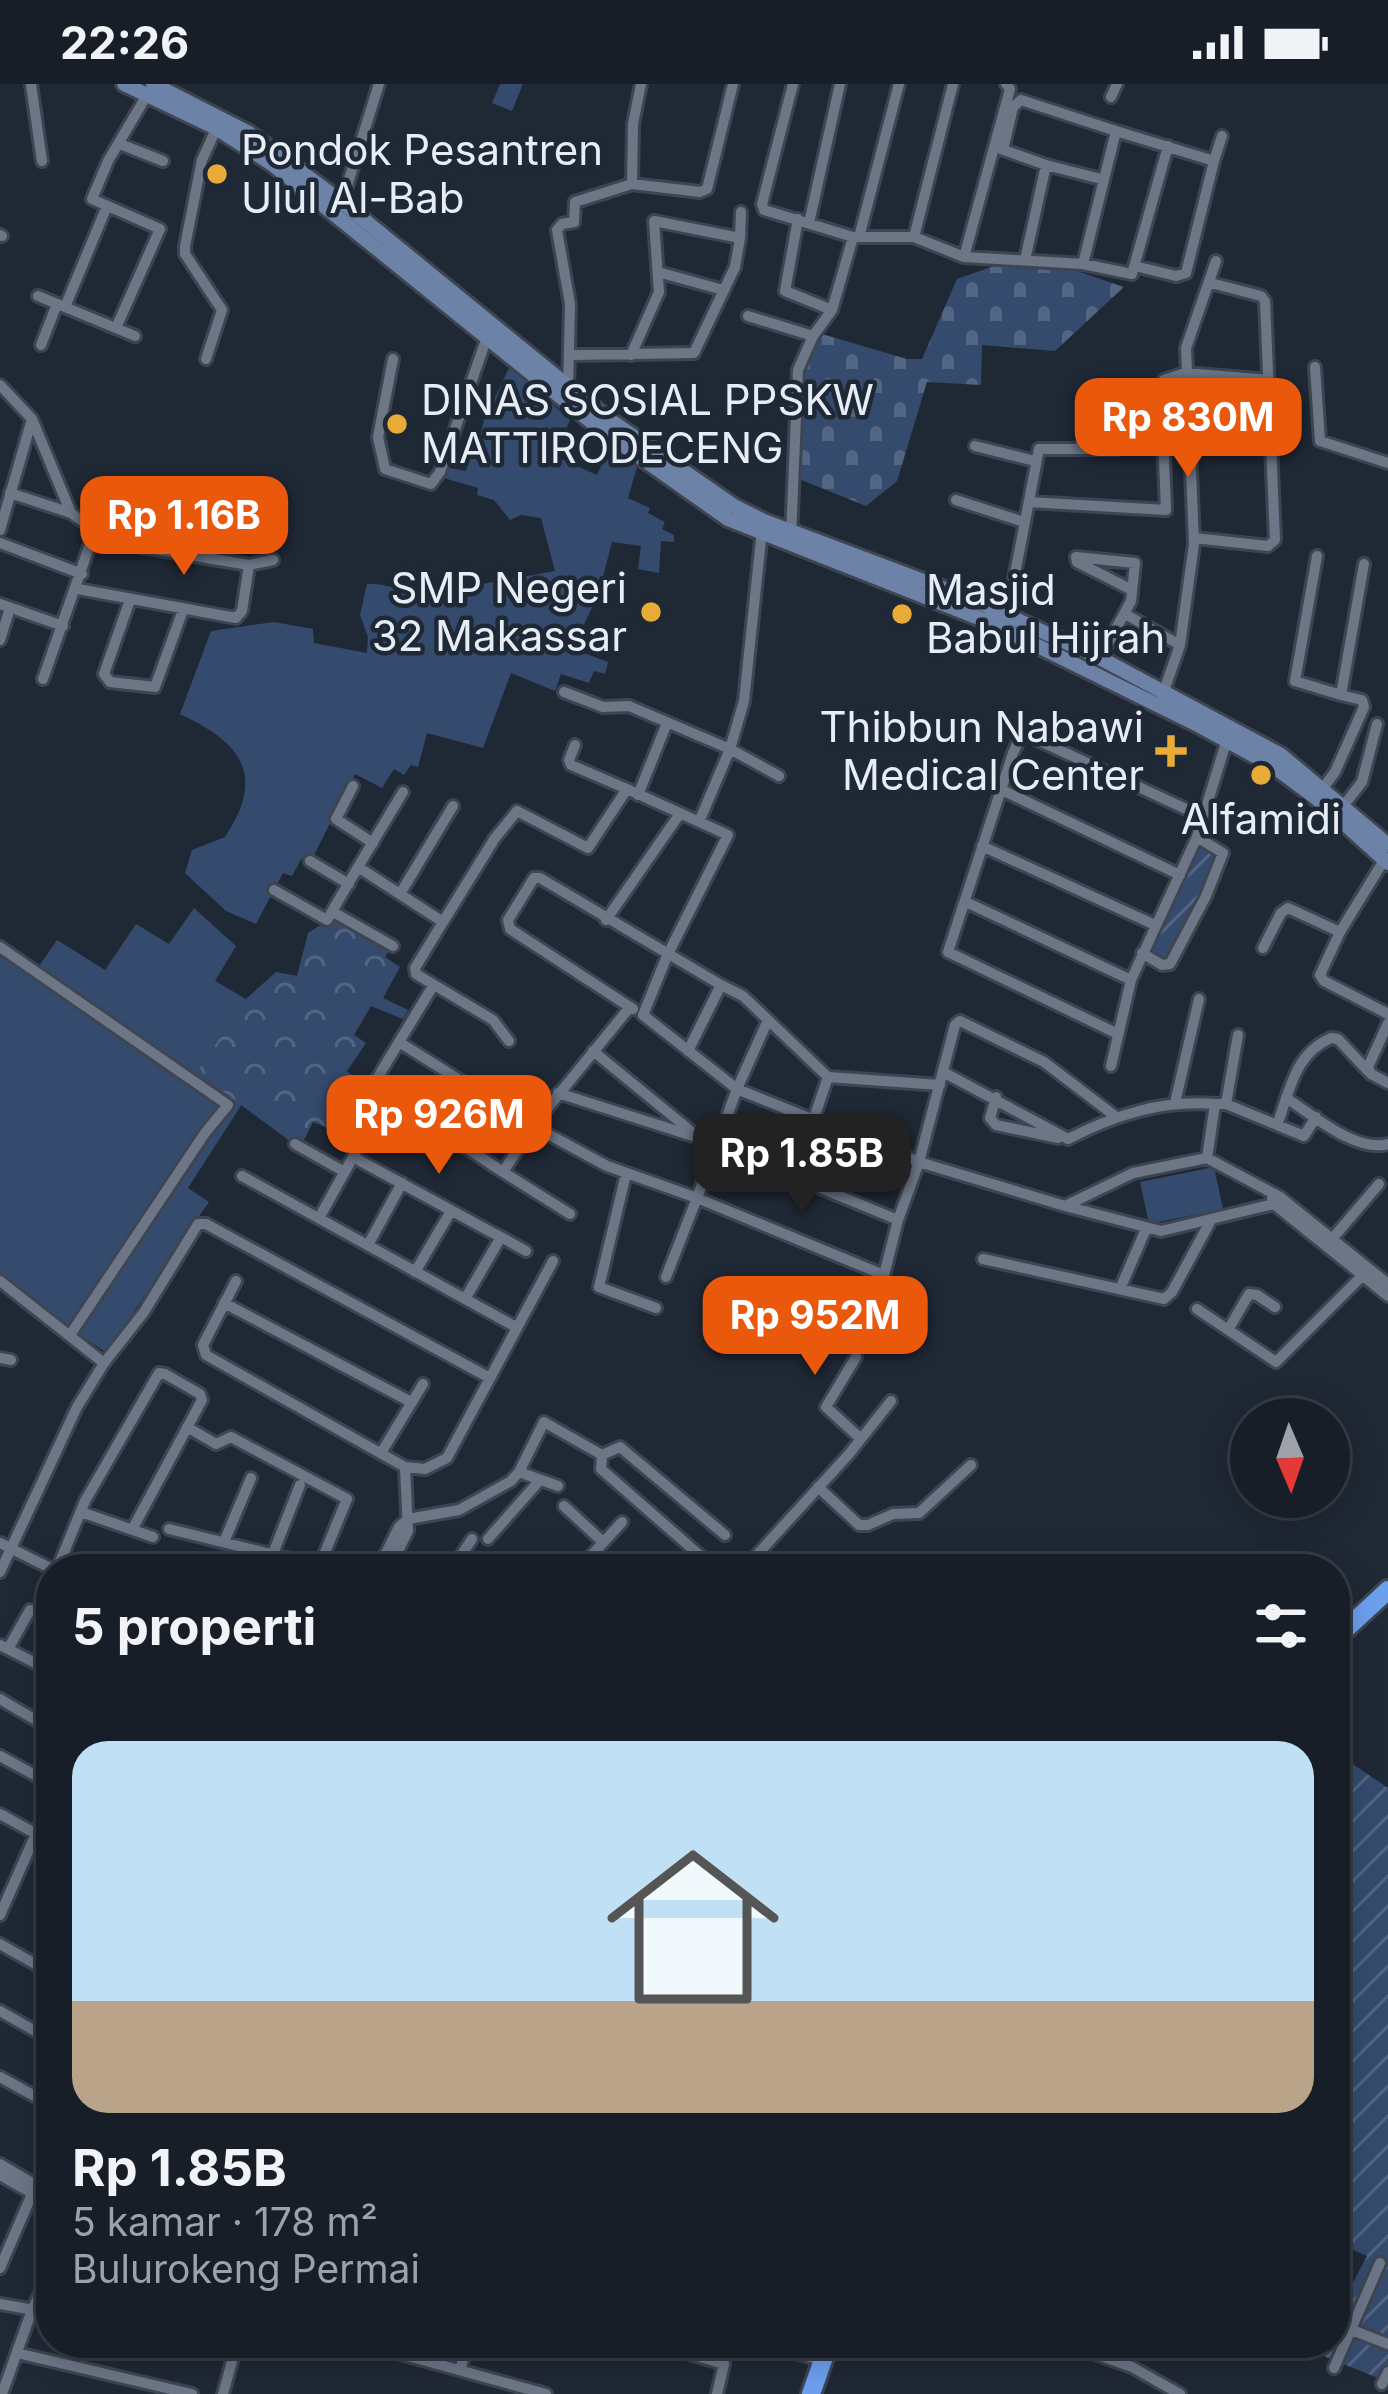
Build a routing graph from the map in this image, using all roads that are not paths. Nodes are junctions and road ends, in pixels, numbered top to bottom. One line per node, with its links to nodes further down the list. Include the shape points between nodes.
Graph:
1 (31, 84): 20 (street)
2 (124, 84): 12 (main road)
3 (379, 84): 26 (street)
4 (641, 84): 25 (street)
5 (733, 84): 25 (street, via 705,191)
6 (793, 84): 29 (street, via 762,208)
7 (840, 84): 29 (street)
8 (899, 84): 30 (street)
9 (953, 84): 31 (street)
10 (1006, 84): 19 (street)
11 (1117, 84): 13 (street)
12 (150, 90): 14 (main road); 17 (street)
13 (1111, 97)
14 (219, 122): 26 (main road); 39 (main road); 53 (street, via 202,160 185,246 222,310)
15 (1116, 131): 18 (street); 19 (street, via 1021,100); 24 (street)
16 (1222, 136): 22 (street)
17 (120, 144): 21 (street); 27 (street, via 92,199)
18 (1168, 146): 22 (street); 37 (street)
19 (997, 149): 23 (street); 33 (street)
20 (42, 161)
21 (163, 161)
22 (1214, 161): 37 (street, via 1186,273)
23 (1046, 165): 24 (street); 34 (street)
24 (1101, 179): 36 (street)
25 (632, 184): 51 (street, via 575,202 574,222 557,230)
26 (342, 202): 39 (main road)
27 (107, 206): 43 (street); 46 (street, via 160,229)
28 (740, 212): 32 (street)
29 (804, 221): 30 (street); 44 (street, via 784,291)
30 (856, 237): 31 (street); 44 (street)
31 (914, 237): 33 (street)
32 (740, 238): 38 (street, via 656,220); 41 (street)
33 (964, 257): 34 (street)
34 (1025, 260): 36 (street)
35 (1216, 261): 40 (street)
36 (1083, 264): 37 (street, via 1126,275)
37 (1135, 266)
38 (658, 272): 41 (street); 52 (street, via 659,292)
39 (420, 274): 49 (main road); 59 (main road)
40 (1211, 284): 56 (street, via 1190,332); 57 (street, via 1264,298)
41 (722, 290): 52 (street, via 692,355)
42 (38, 296): 43 (street)
43 (61, 306): 46 (street); 50 (street)
44 (832, 310): 48 (street)
45 (748, 316): 48 (street)
46 (116, 328): 47 (street)
47 (136, 336)
48 (813, 336): 74 (street, via 798,370)
49 (487, 337): 54 (street, via 431,484 385,469 377,437); 59 (main road)
50 (41, 345)
51 (571, 355): 52 (street); 59 (street)
52 (631, 355)
53 (206, 358)
54 (393, 358)
55 (1315, 367): 66 (street, via 1320,441)
56 (1185, 373): 57 (street); 60 (street, via 1164,380); 75 (street)
57 (1269, 380): 75 (street, via 1274,543)
58 (0, 385): 61 (street)
59 (567, 395): 72 (main road, via 728,519)
60 (1162, 407): 63 (street); 69 (street, via 1166,509)
61 (32, 419): 67 (street); 70 (street)
62 (975, 446): 65 (street)
63 (1079, 447): 64 (street); 65 (street, via 1043,447)
64 (1118, 449)
65 (1035, 460): 69 (street)
66 (1388, 463)
67 (10, 493): 70 (street); 73 (street)
68 (956, 500): 71 (street)
69 (1029, 502): 71 (street)
70 (71, 513): 76 (street, via 94,526)
71 (1024, 522): 90 (street)
72 (762, 528): 74 (main road); 104 (street, via 744,701)
73 (0, 530)
74 (790, 538): 87 (main road)
75 (1194, 538): 94 (street)
76 (94, 539): 81 (street); 82 (street)
77 (0, 543): 82 (street)
78 (1316, 556): 98 (street, via 1295,681)
79 (273, 560): 81 (street)
80 (1364, 564): 98 (street)
81 (249, 565): 88 (street, via 240,616)
82 (82, 574): 83 (street)
83 (78, 589): 85 (street); 91 (street)
84 (1132, 590): 84 (street, via 1133,561 1076,558 1077,562); 89 (street)
85 (130, 600): 88 (street); 88 (street, via 108,682 154,687)
86 (5, 606): 91 (street); 92 (street)
87 (971, 606): 90 (main road); 93 (main road)
88 (183, 610)
89 (1125, 614): 94 (street); 95 (street)
90 (1007, 615): 93 (main road)
91 (63, 626): 96 (street)
92 (0, 640)
93 (1047, 642): 95 (main road); 99 (main road)
94 (1180, 645): 99 (street)
95 (1100, 658): 99 (main road)
96 (43, 680)
97 (563, 692): 100 (street)
98 (1341, 695): 110 (street, via 1364,707)
99 (1162, 698): 102 (main road)
100 (667, 723): 104 (street); 109 (street)
101 (1377, 724): 112 (street, via 1362,782)
102 (1229, 734): 110 (main road); 114 (street)
103 (575, 745): 109 (street, via 572,765)
104 (730, 749): 105 (street); 115 (street)
105 (778, 776)
106 (353, 786): 117 (street, via 336,819)
107 (1000, 789): 114 (street, via 1027,735); 118 (street); 122 (street)
108 (403, 792): 117 (street)
109 (633, 792): 113 (street); 129 (street, via 588,848 515,812)
110 (1320, 793): 112 (main road); 119 (main road)
111 (453, 806): 125 (street)
112 (1344, 806): 119 (main road)
113 (680, 815): 115 (street); 128 (street)
114 (1201, 816): 116 (street)
115 (699, 822): 136 (street, via 728,835)
116 (1197, 837): 122 (street); 135 (street, via 1223,854 1206,896 1169,964)
117 (373, 843): 121 (street)
118 (982, 846): 126 (street); 130 (street)
119 (1387, 856): 131 (street)
120 (310, 861): 123 (street)
121 (358, 867): 123 (street); 125 (street)
122 (1180, 874): 130 (street)
123 (349, 884): 127 (street)
124 (274, 890): 127 (street, via 323,920)
125 (400, 894): 129 (street)
126 (966, 902): 137 (street); 146 (street, via 949,953)
127 (333, 912): 132 (street)
128 (606, 920): 136 (street); 141 (street, via 537,877 508,920)
129 (443, 922): 139 (street, via 415,968)
130 (1155, 925): 135 (street)
131 (1340, 932): 133 (street, via 1288,908); 142 (street, via 1321,978)
132 (393, 946)
133 (1263, 947)
134 (1, 950): 214 (street, via 228,1105)
135 (1142, 952): 137 (street)
136 (667, 956): 138 (street); 143 (street)
137 (1131, 980): 146 (street)
138 (721, 985): 144 (street); 151 (street)
139 (434, 986): 148 (street, via 493,1020); 149 (street)
140 (1199, 999): 161 (street)
141 (630, 1007): 143 (street); 150 (street)
142 (1388, 1014)
143 (643, 1015): 151 (street)
144 (768, 1020): 154 (street); 157 (street)
145 (1388, 1024): 153 (street)
146 (1118, 1034): 152 (street)
147 (1238, 1035): 162 (street)
148 (509, 1041)
149 (399, 1042): 168 (street); 178 (street, via 376,1088)
150 (593, 1051): 158 (street); 169 (street)
151 (688, 1051): 157 (street)
152 (1111, 1066)
153 (1368, 1071): 156 (street); 160 (street, via 1331,1038 1304,1058)
154 (828, 1078): 155 (street); 165 (street)
155 (942, 1079): 159 (street); 163 (street, via 960,1021 1044,1063); 176 (street)
156 (1388, 1083)
157 (737, 1089): 165 (street); 173 (street)
158 (558, 1093): 168 (street); 169 (street)
159 (995, 1097): 170 (street); 170 (street, via 996,1125)
160 (1286, 1099): 164 (street); 167 (street)
161 (1175, 1103): 162 (street); 163 (street)
162 (1220, 1104): 167 (street); 175 (street)
163 (1114, 1116): 170 (street)
164 (1316, 1117): 167 (street, via 1304,1136); 172 (street, via 1361,1142)
165 (813, 1121): 176 (street)
166 (371, 1122): 174 (street)
167 (1277, 1125)
168 (533, 1126): 178 (street); 179 (street)
169 (699, 1138): 173 (street)
170 (1068, 1139)
171 (295, 1144): 177 (street)
172 (1388, 1144)
173 (716, 1145): 183 (street); 189 (street)
174 (353, 1157): 177 (street); 181 (street)
175 (1207, 1158): 184 (street); 185 (street, via 1132,1173)
176 (920, 1162): 185 (street); 189 (street)
177 (343, 1171): 188 (street)
178 (503, 1172): 187 (street)
179 (626, 1174): 183 (street); 210 (street, via 598,1287)
180 (242, 1176): 188 (street)
181 (402, 1183): 186 (street); 194 (street)
182 (1379, 1184): 193 (street)
183 (697, 1198): 200 (street); 201 (street)
184 (1275, 1199): 190 (street); 193 (street); 198 (street)
185 (1065, 1206): 191 (street)
186 (451, 1211): 192 (street); 199 (street)
187 (570, 1214)
188 (319, 1217): 194 (street)
189 (898, 1220): 200 (street)
190 (1210, 1222): 191 (street); 205 (street, via 1169,1296)
191 (1146, 1229): 205 (street)
192 (500, 1238): 195 (street); 207 (street)
193 (1332, 1239): 198 (street)
194 (368, 1245): 199 (street)
195 (526, 1251)
196 (983, 1258): 205 (street)
197 (554, 1262): 212 (street)
198 (1359, 1268): 204 (street); 206 (street); 213 (street, via 1280,1361)
199 (415, 1272): 207 (street)
200 (884, 1275): 215 (street)
201 (667, 1277)
202 (236, 1281): 208 (street)
203 (1, 1283): 214 (street)
204 (1388, 1284)
205 (1120, 1289)
206 (1388, 1296)
207 (465, 1299): 212 (street)
208 (224, 1303): 221 (street); 224 (street, via 206,1355)
209 (1275, 1307): 213 (street, via 1249,1294)
210 (656, 1308)
211 (1197, 1309): 213 (street)
212 (516, 1327): 218 (street)
213 (1228, 1330)
214 (70, 1335): 217 (street)
215 (861, 1337)
216 (856, 1357): 223 (street, via 826,1407)
217 (104, 1363): 218 (street, via 203,1223); 246 (street)
218 (488, 1377): 227 (street, via 447,1458 433,1468)
219 (423, 1384): 221 (street)
220 (891, 1401): 223 (street)
221 (411, 1402): 224 (street)
222 (187, 1426): 235 (street, via 202,1396 159,1373); 238 (street); 250 (street, via 217,1444 231,1437 347,1499)
223 (861, 1439): 233 (street)
224 (381, 1453): 227 (street)
225 (602, 1455): 228 (street, via 545,1422); 240 (street, via 620,1447); 255 (street, via 601,1469)
226 (971, 1465): 233 (street, via 919,1513 868,1525)
227 (405, 1467): 236 (street)
228 (519, 1472): 230 (street); 236 (street, via 459,1510)
229 (251, 1478): 244 (street)
230 (540, 1480): 232 (street); 243 (street)
231 (300, 1485): 249 (street)
232 (558, 1486)
233 (818, 1487): 256 (street)
234 (564, 1506): 245 (street)
235 (81, 1512): 238 (street); 247 (street)
236 (408, 1519): 251 (street); 252 (street)
237 (622, 1522): 245 (street)
238 (133, 1528): 241 (street)
239 (169, 1529): 244 (street)
240 (725, 1534)
241 (153, 1537)
242 (472, 1539): 253 (street)
243 (488, 1540)
244 (224, 1542): 248 (street)
245 (603, 1542): 254 (street)
246 (4, 1545): 257 (street); 258 (street)
247 (61, 1554)
248 (249, 1554)
249 (272, 1554)
250 (323, 1554)
251 (386, 1554)
252 (396, 1554)
253 (462, 1554)
254 (592, 1554)
255 (699, 1554)
256 (758, 1554)
257 (36, 1560)
258 (0, 1571)
259 (1388, 1590): 261 (highway)
260 (30, 1610): 262 (street)
261 (1350, 1625)
262 (4, 1647): 263 (street)
263 (36, 1663)
264 (0, 1699): 265 (street)
265 (36, 1720)
266 (0, 1756): 267 (street)
267 (36, 1776)
268 (0, 1814): 269 (street)
269 (36, 1833): 271 (street)
270 (0, 1873): 271 (street)
271 (14, 1881): 272 (street)
272 (0, 1915)
273 (0, 1944): 274 (street)
274 (36, 1964)
275 (0, 2012): 276 (street)
276 (36, 2032)
277 (0, 2077): 278 (street)
278 (36, 2097)
279 (0, 2164): 281 (street)
280 (0, 2175): 282 (street)
281 (36, 2185)
282 (32, 2194): 283 (street); 285 (street)
283 (36, 2196)
284 (1380, 2264): 286 (street)
285 (0, 2268)
286 (1370, 2288): 287 (street); 292 (street)
287 (1388, 2294)
288 (36, 2302): 290 (street)
289 (0, 2304): 290 (street)
290 (32, 2310): 291 (street); 295 (street)
291 (36, 2311)
292 (1352, 2330): 293 (street); 294 (street)
293 (1350, 2334)
294 (1388, 2344)
295 (17, 2353): 296 (street); 307 (street)
296 (36, 2357)
297 (38, 2358): 308 (street)
298 (233, 2358): 309 (street)
299 (423, 2358): 306 (street)
300 (464, 2358): 306 (street)
301 (704, 2358): 311 (street, via 724,2364)
302 (824, 2358): 312 (highway)
303 (1107, 2358): 313 (street)
304 (1339, 2358): 305 (street)
305 (1334, 2368)
306 (460, 2370): 310 (street)
307 (2, 2394)
308 (192, 2394)
309 (223, 2394)
310 (546, 2394)
311 (717, 2394)
312 (811, 2394)
313 (1180, 2394)

